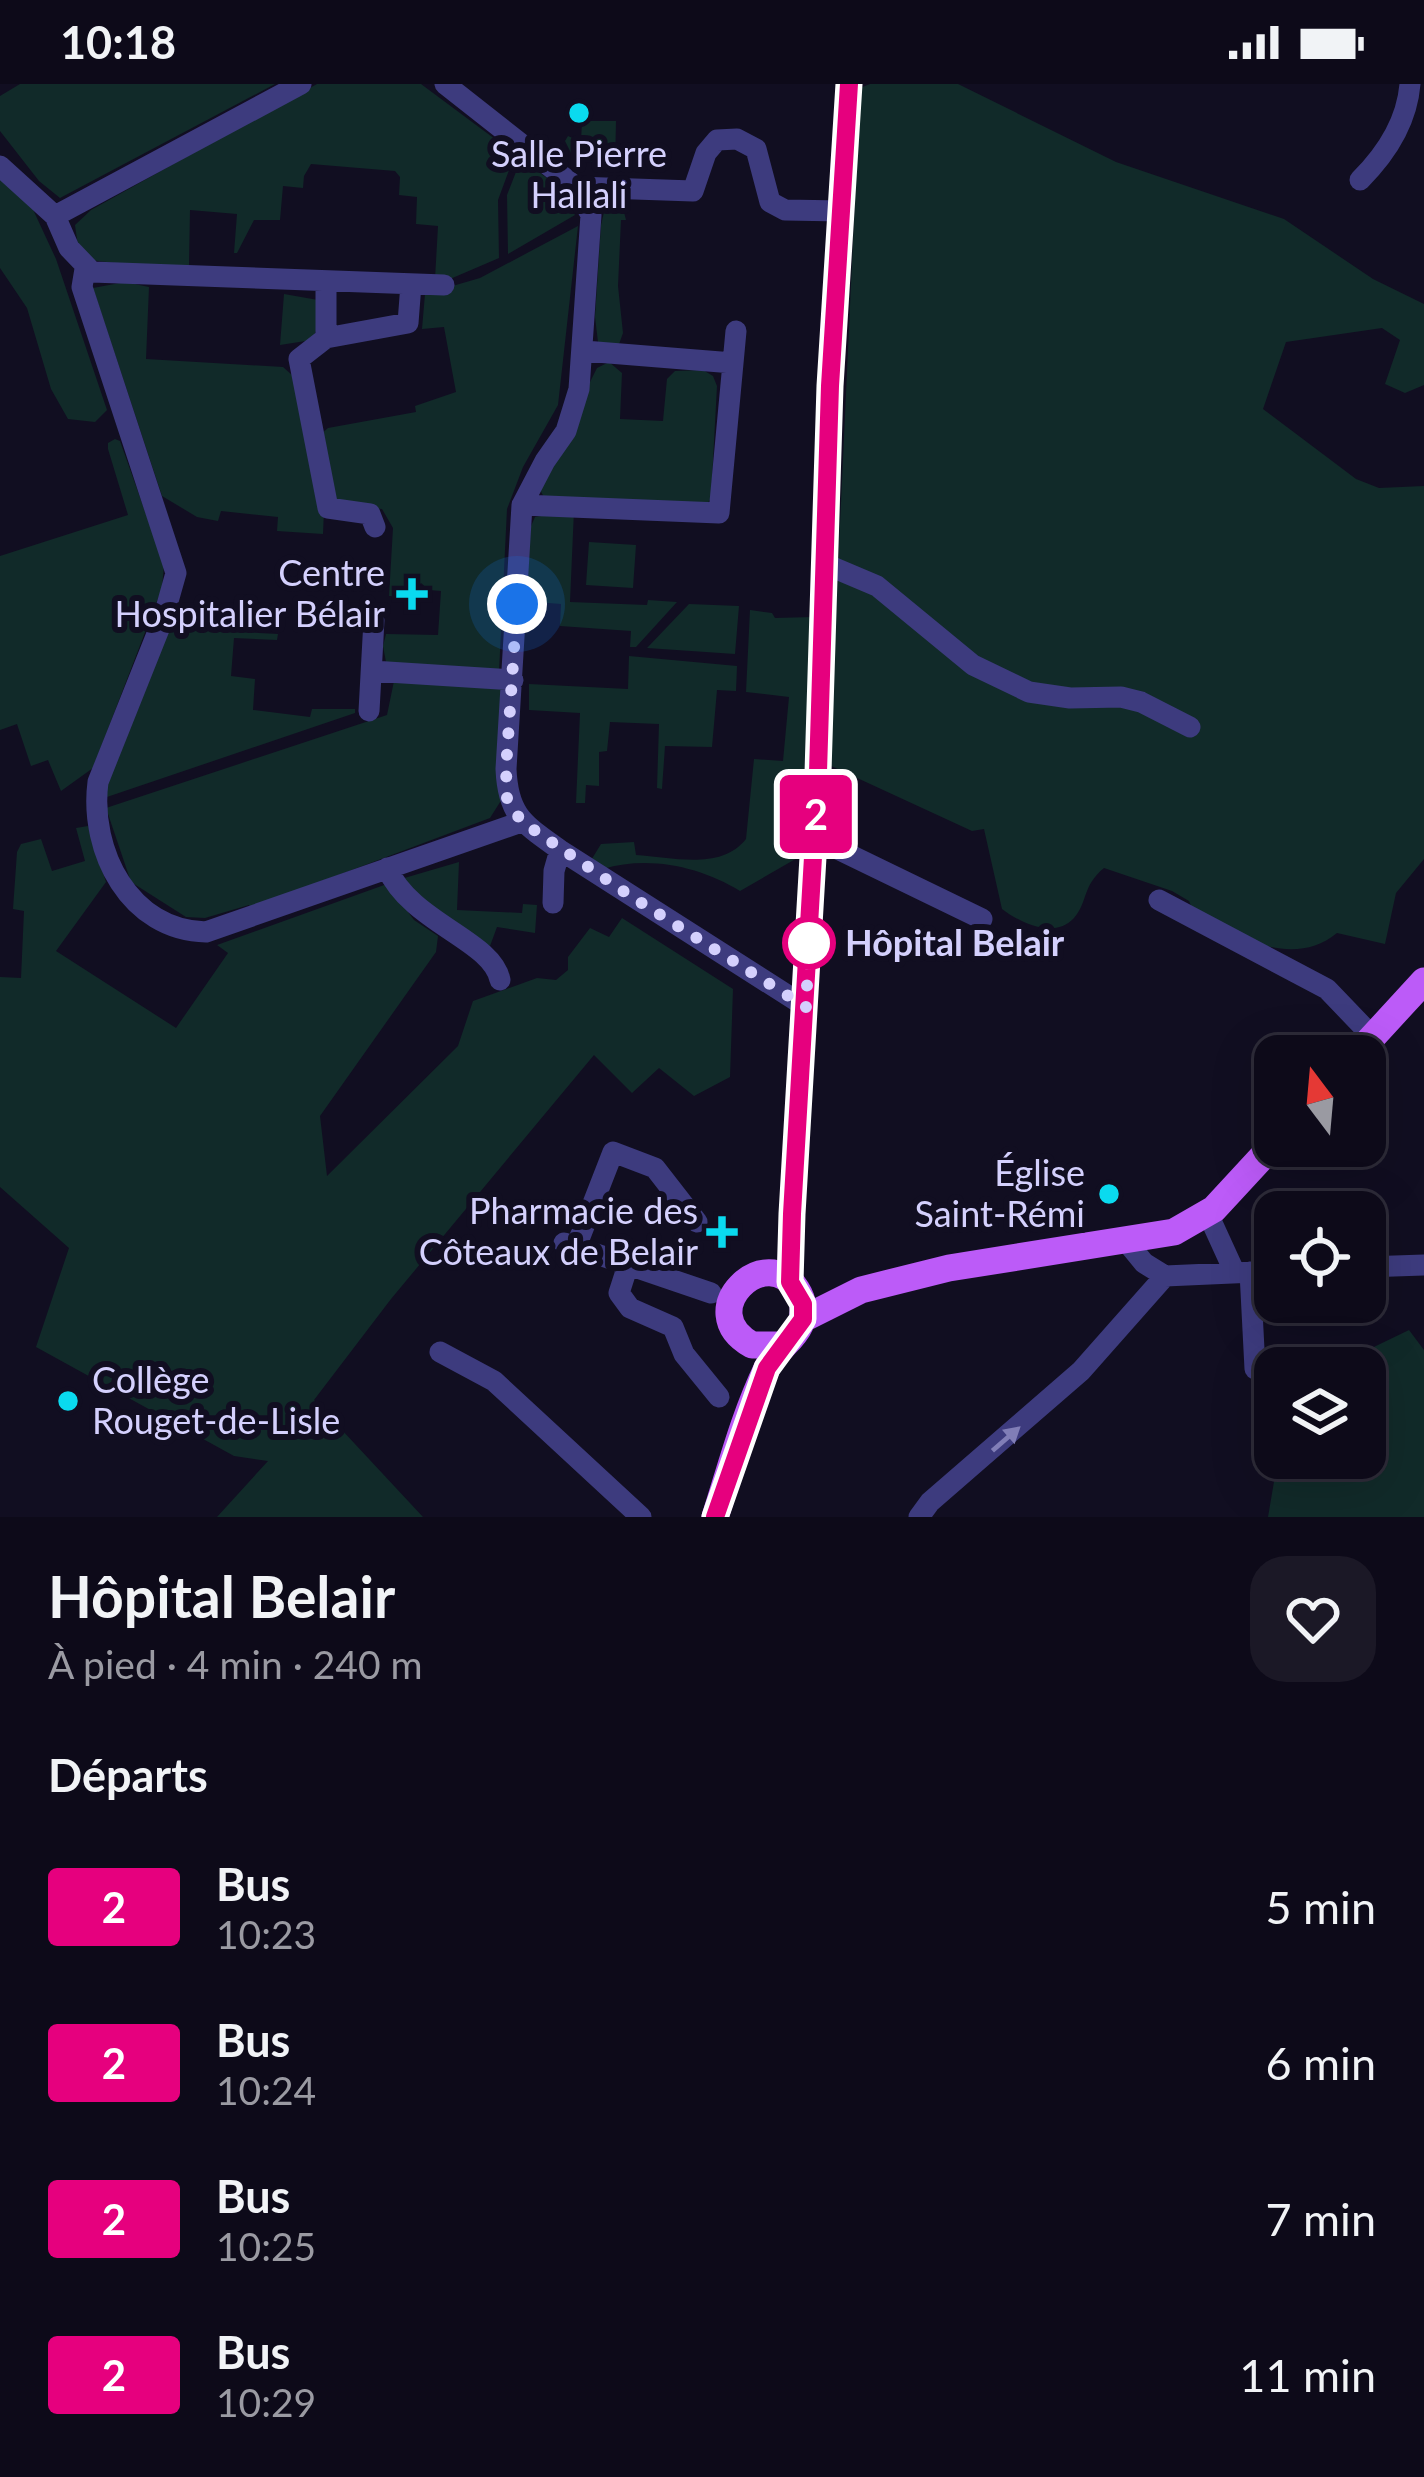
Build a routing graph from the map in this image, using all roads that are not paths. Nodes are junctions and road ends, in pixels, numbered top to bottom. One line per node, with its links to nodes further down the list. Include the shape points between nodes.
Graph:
1 (301, 84): 9 (street)
2 (445, 84): 7 (street)
3 (848, 84): 8 (street)
4 (1410, 84): 6 (street, via 1384,157)
5 (0, 166): 9 (street)
6 (1360, 180)
7 (576, 187): 8 (street, via 693,191 717,140 737,140 756,148 770,202 785,210); 16 (street, via 591,215)
8 (842, 211): 20 (street)
9 (55, 216): 10 (street)
10 (85, 269): 11 (street); 29 (street, via 82,287 176,573 98,782 95,808 118,883 172,927 206,932)
11 (326, 281): 12 (street); 15 (street)
12 (411, 284): 13 (street); 15 (street, via 408,323)
13 (444, 285)
14 (736, 331): 17 (street)
15 (326, 338): 19 (street, via 299,359 328,508 370,514)
16 (584, 351): 17 (street); 18 (street, via 566,431)
17 (733, 363): 18 (street, via 719,513)
18 (522, 505): 23 (street)
19 (375, 527)
20 (825, 564): 25 (street, via 877,586 973,665 1029,692 1121,697); 27 (street)
21 (374, 620): 22 (street)
22 (372, 671): 23 (street); 24 (street)
23 (513, 680): 26 (street, via 507,798)
24 (370, 711)
25 (1190, 728)
26 (521, 821): 28 (street); 29 (street)
27 (814, 838): 32 (street); 35 (street)
28 (560, 850): 31 (street); 35 (street)
29 (387, 868): 33 (street, via 407,902 480,950)
30 (1159, 900): 36 (street, via 1327,989)
31 (553, 903)
32 (982, 919)
33 (500, 980)
34 (1424, 981): 37 (main road)
35 (806, 1007): 39 (street)
36 (1357, 1035)
37 (1374, 1035)
38 (1254, 1165): 40 (main road)
39 (792, 1214): 50 (street, via 777,1252); 51 (street)
40 (1208, 1214): 42 (main road, via 1174,1232); 48 (street)
41 (698, 1222): 44 (street, via 656,1168 613,1152 570,1245)
42 (1126, 1241): 46 (main road); 49 (street)
43 (1424, 1264): 45 (street)
44 (628, 1265): 50 (street); 57 (street, via 619,1292 630,1308 673,1327)
45 (1386, 1266)
46 (949, 1268): 51 (main road, via 824,1288); 52 (main road, via 861,1290)
47 (1254, 1272): 48 (street)
48 (1242, 1273): 49 (street); 56 (street)
49 (1165, 1276): 61 (street, one-way to 49, via 1082,1371)
50 (737, 1285): 51 (main road, via 769,1273); 53 (main road, via 731,1318)
51 (793, 1285): 52 (main road)
52 (803, 1319): 54 (main road)
53 (748, 1343): 54 (main road); 58 (main road, via 754,1364)
54 (781, 1345): 58 (main road)
55 (440, 1352): 59 (street, via 494,1381)
56 (1254, 1362)
57 (719, 1397)
58 (746, 1420): 60 (main road)
59 (641, 1517)
60 (715, 1517)
61 (919, 1517)

